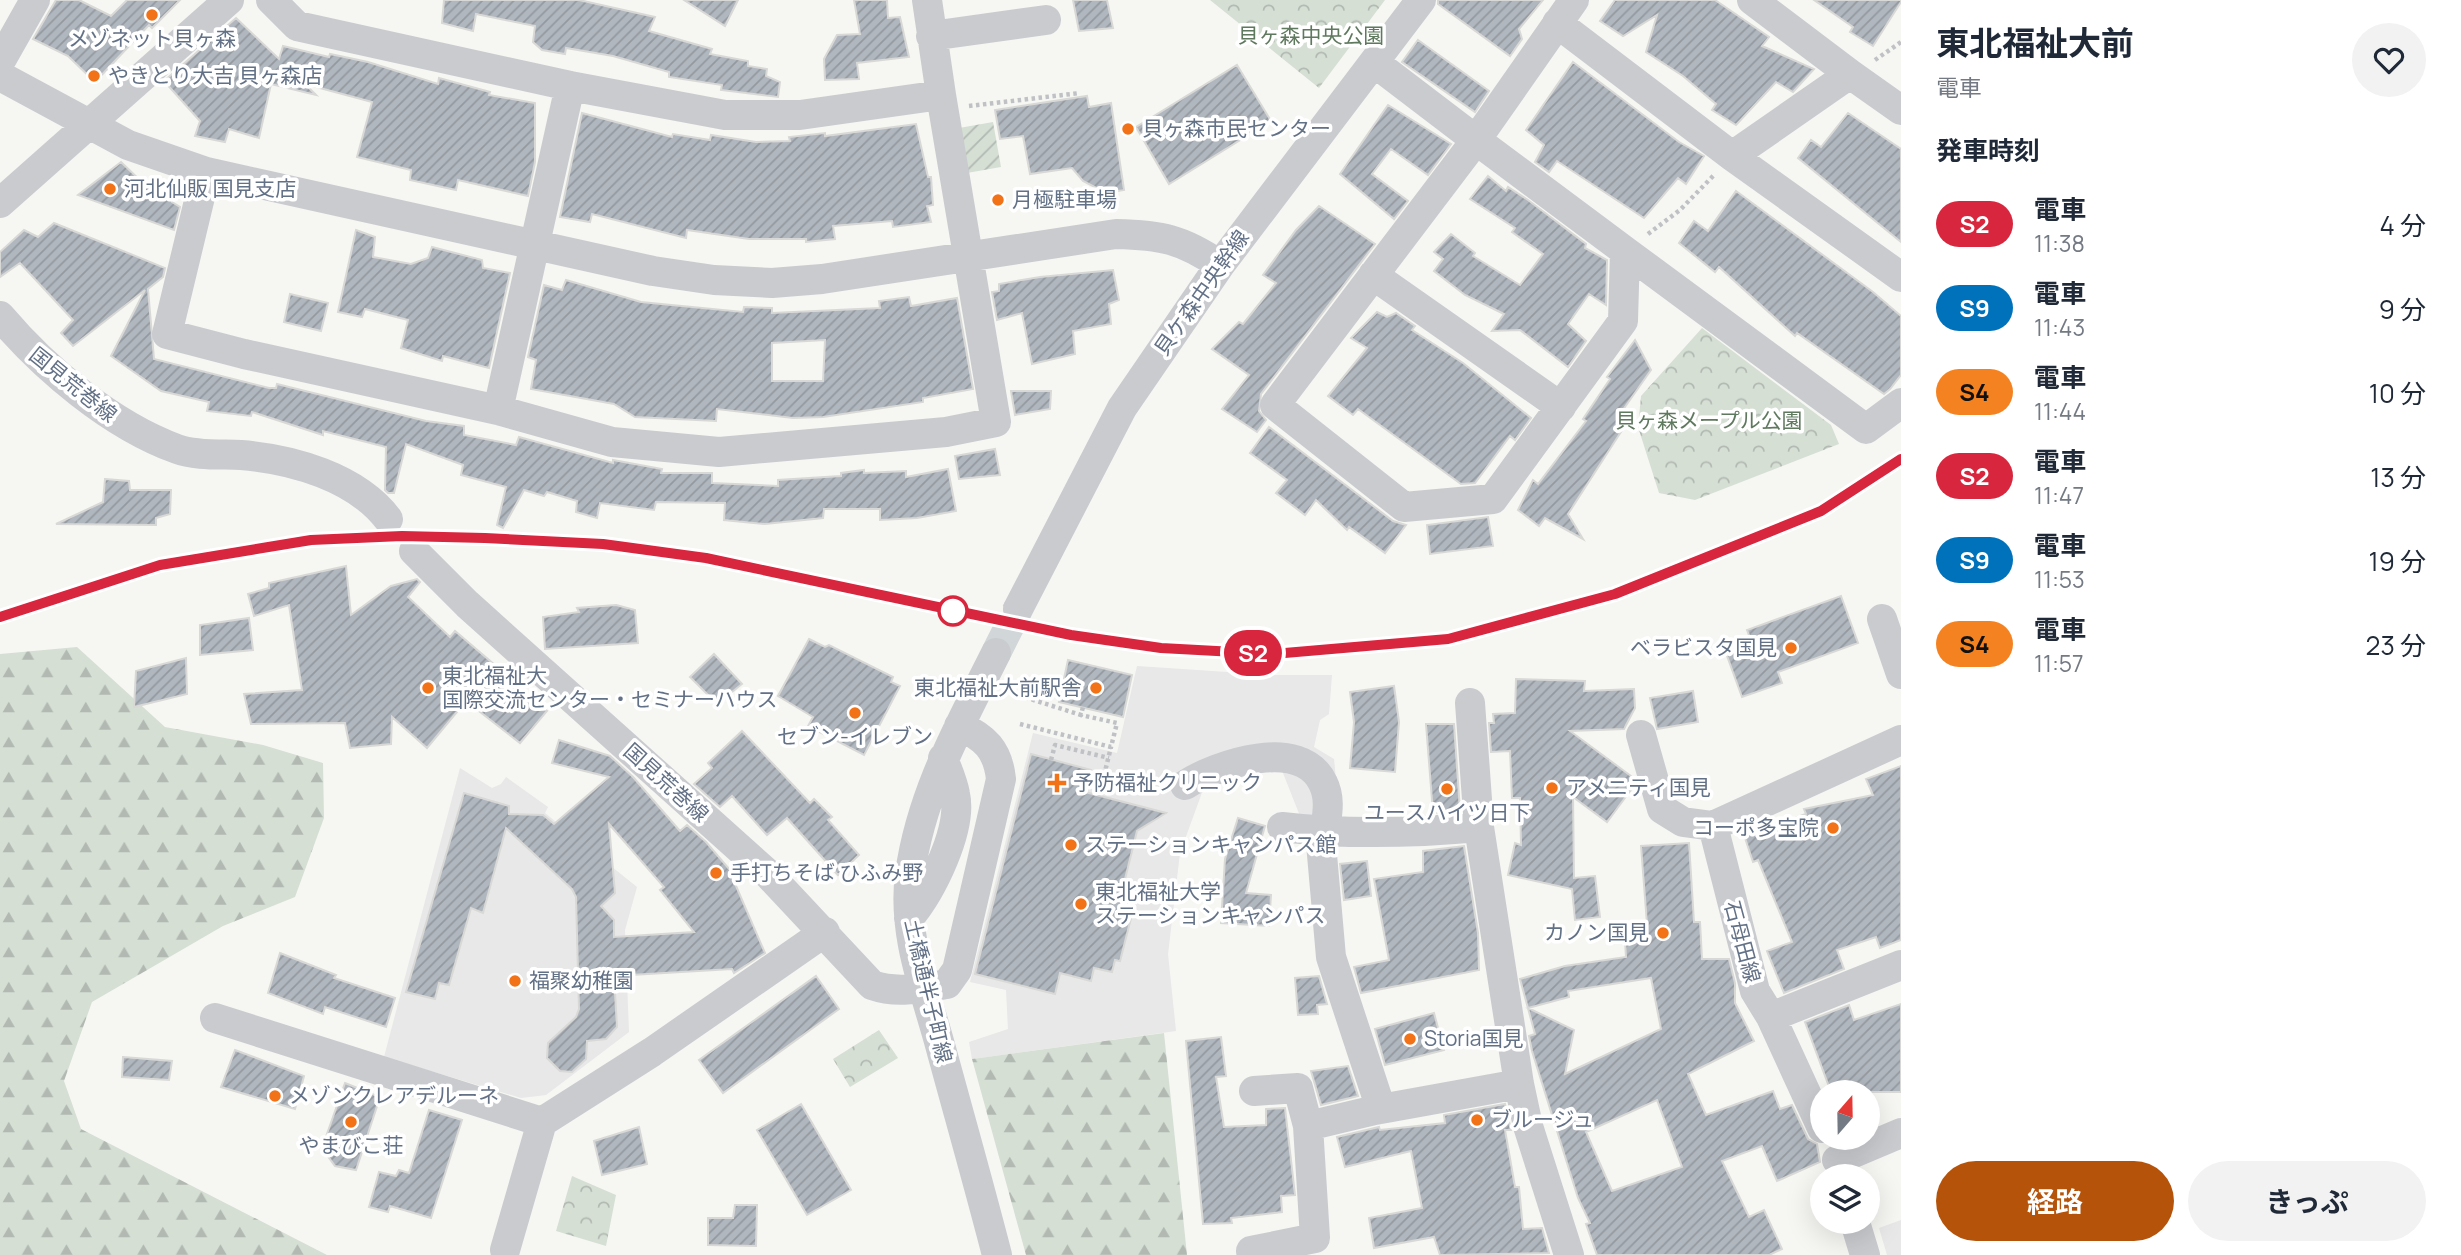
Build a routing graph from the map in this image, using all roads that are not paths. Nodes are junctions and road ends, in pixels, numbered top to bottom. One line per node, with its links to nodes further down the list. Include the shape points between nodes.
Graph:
1 (35, 0): 10 (street)
2 (229, 0): 17 (street)
3 (271, 0): 14 (street, via 297,26)
4 (927, 0): 9 (street)
5 (1422, 0): 11 (street, 貝ケ森中央幹線)
6 (1752, 0): 12 (street)
7 (1566, 11): 18 (street); 19 (street)
8 (1046, 20): 9 (street)
9 (932, 36): 15 (street)
10 (0, 62)
11 (1375, 63): 18 (street); 25 (street, 貝ケ森中央幹線)
12 (1850, 74): 16 (street); 19 (street)
13 (0, 76): 17 (street)
14 (570, 86): 15 (street, via 725,115 800,115); 22 (street)
15 (942, 102): 24 (street)
16 (1901, 110)
17 (89, 125): 20 (street, via 128,145); 21 (street)
18 (1476, 140): 23 (street); 26 (street)
19 (1732, 156): 27 (street)
20 (206, 172): 22 (street); 31 (street, via 167,334)
21 (0, 204)
22 (534, 247): 24 (street, via 653,271 772,283); 31 (street)
23 (1625, 251): 29 (street, via 1866,429); 30 (street, via 1623,321)
24 (968, 257): 25 (street, via 1116,234 1155,235 1190,244); 31 (street, via 996,422 946,432 719,452 612,442)
25 (1220, 265): 34 (street, 貝ケ森中央幹線, via 1122,408)
26 (1373, 275): 30 (street); 30 (street, via 1275,405 1404,507 1493,499)
27 (1901, 277)
28 (0, 316): 32 (street, 国見荒巻線, via 25,345 122,424 180,450 266,457 336,479 373,499)
29 (1901, 403)
30 (1561, 407)
31 (498, 410)
32 (388, 519)
33 (414, 551): 47 (street, 国見荒巻線, via 768,874)
34 (1018, 609)
35 (1882, 620): 37 (street)
36 (996, 653): 39 (street, 土橋通半子町線)
37 (1901, 674)
38 (1470, 703): 45 (street)
39 (959, 726): 49 (street, 土橋通半子町線, via 926,800 910,875 909,918); 49 (street, 国見荒巻線, via 991,747 1012,782 954,978 947,984)
40 (1641, 735): 43 (street, via 1662,809 1683,822)
41 (1901, 740): 43 (street)
42 (1185, 785): 46 (street, via 1217,767 1262,758 1304,764 1312,768 1329,802)
43 (1713, 826): 50 (street, 石母田線, via 1755,991)
44 (1282, 827): 46 (street)
45 (1479, 827): 46 (street, via 1405,834); 52 (street)
46 (1322, 832): 55 (street, via 1331,957)
47 (825, 932): 49 (street, 国見荒巻線, via 872,985 897,992); 56 (street)
48 (1901, 965): 50 (street)
49 (923, 988): 63 (street, 土橋通半子町線)
50 (1771, 1017): 54 (street, 石母田線)
51 (215, 1018): 56 (street)
52 (1520, 1084): 55 (street); 64 (street, via 1528,1126)
53 (1254, 1091): 57 (street, via 1297,1088)
54 (1810, 1102)
55 (1381, 1109): 57 (street)
56 (542, 1122): 61 (street)
57 (1308, 1126): 62 (street, via 1315,1238)
58 (1901, 1133): 59 (street)
59 (1835, 1158)
60 (1859, 1234): 65 (street)
61 (505, 1250)
62 (1251, 1251)
63 (997, 1255)
64 (1569, 1255)
65 (1865, 1255)

